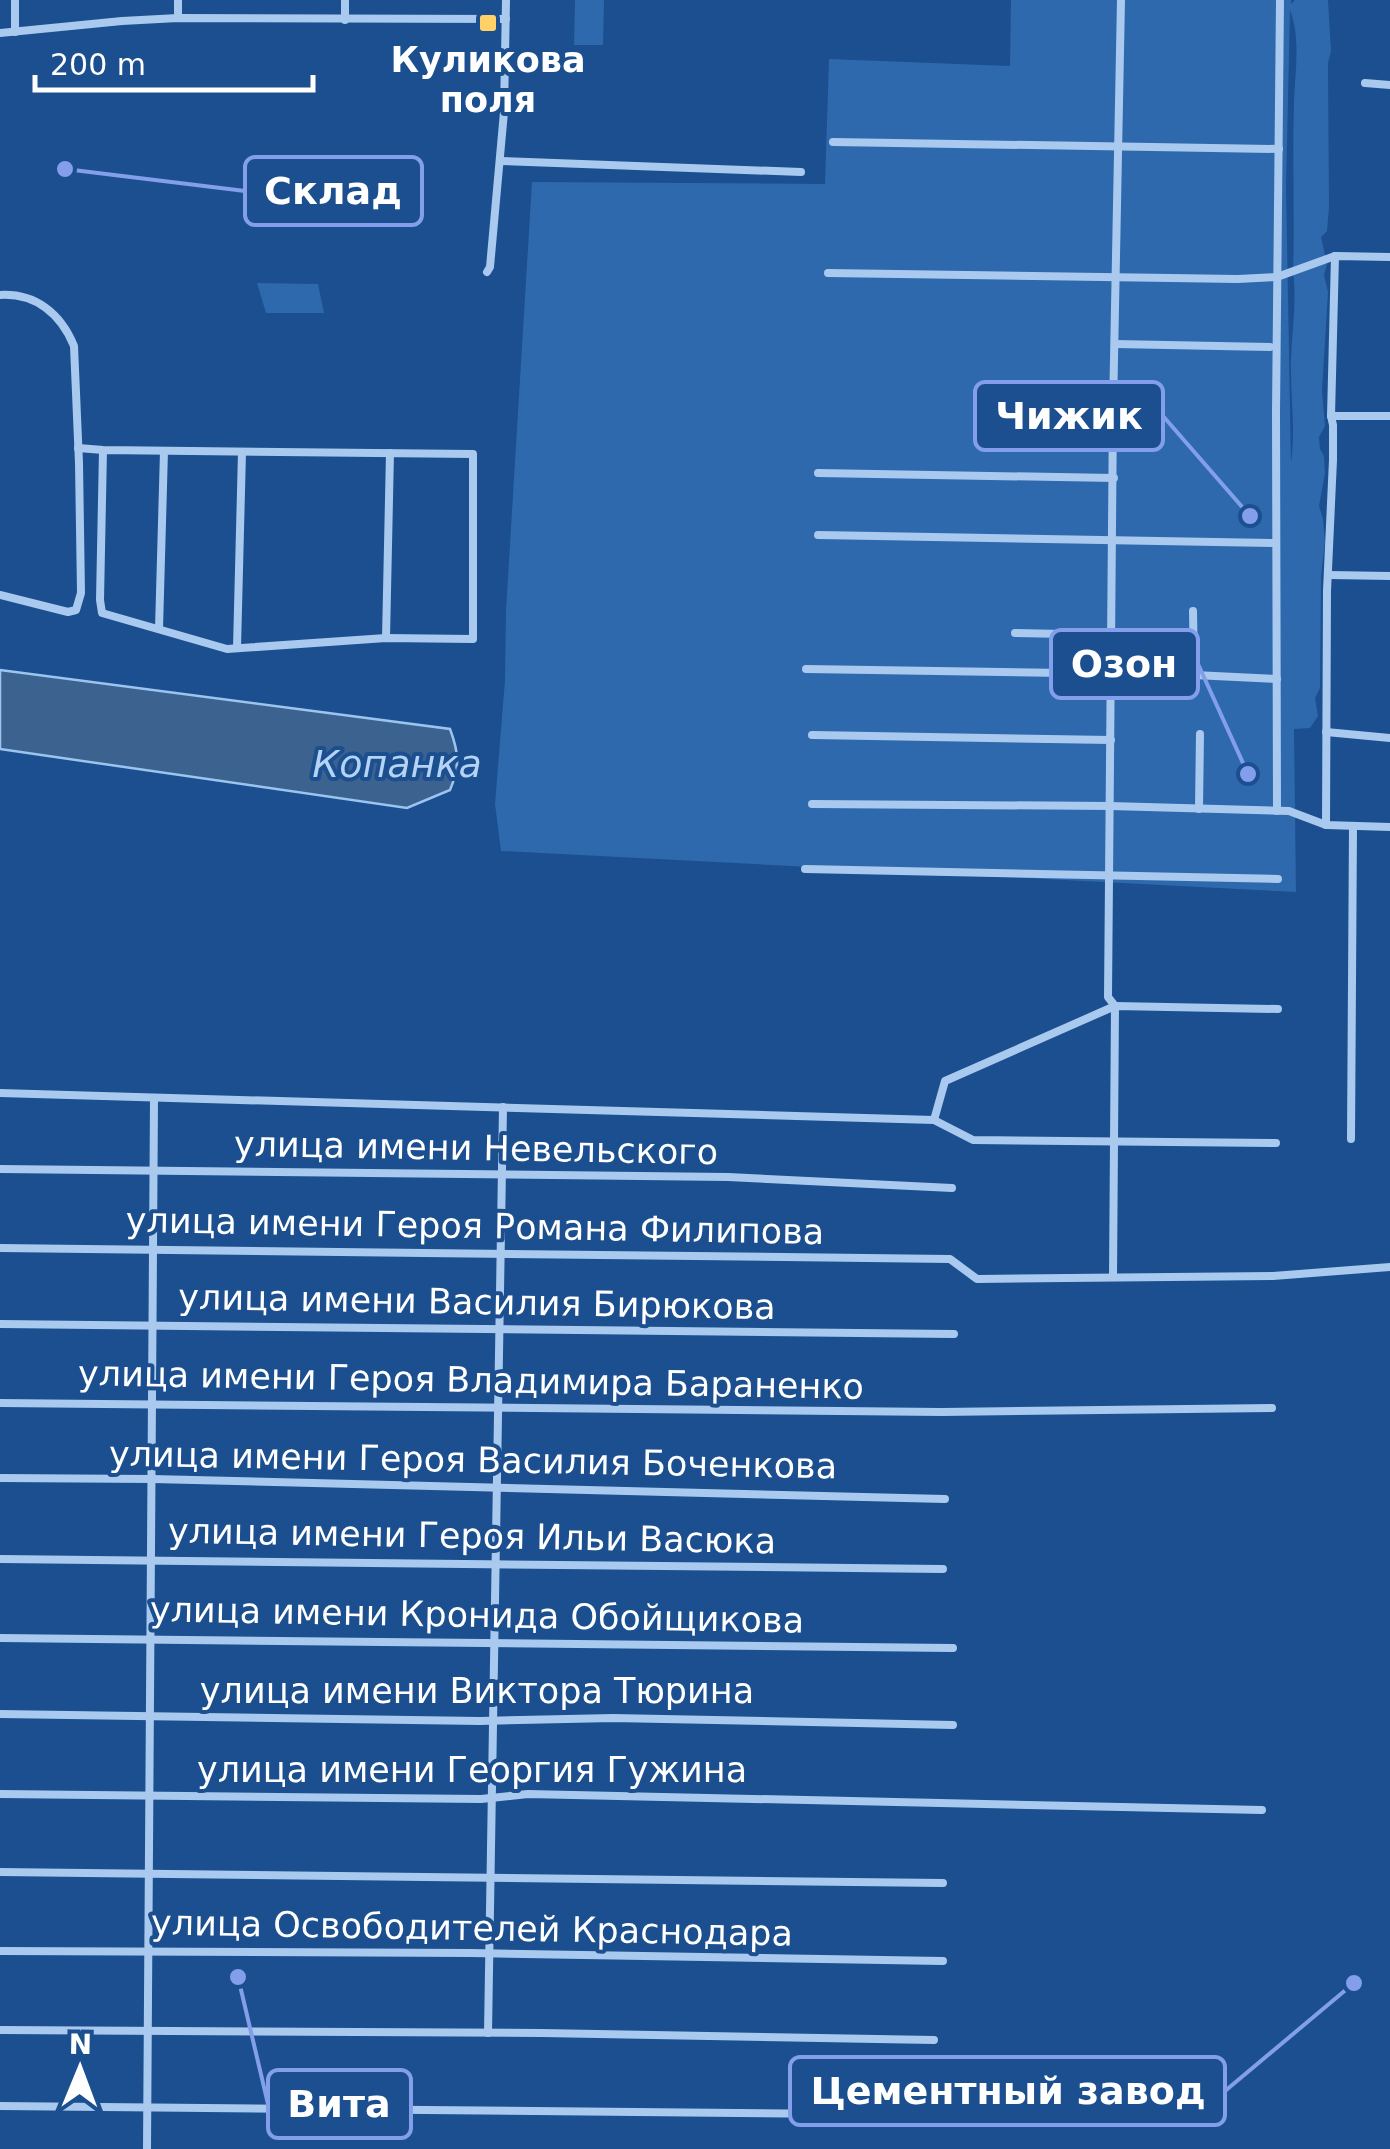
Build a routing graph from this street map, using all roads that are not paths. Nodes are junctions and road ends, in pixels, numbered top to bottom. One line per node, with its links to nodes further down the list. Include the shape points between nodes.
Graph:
1 (15, 0): 10 (street)
2 (178, 0): 7 (street)
3 (345, 0): 9 (street)
4 (506, 0): 8 (street)
5 (1121, 0): 15 (street)
6 (1280, 0): 16 (street)
7 (178, 18): 9 (street); 10 (street)
8 (506, 19): 9 (street); 17 (street)
9 (344, 20)
10 (15, 32): 11 (street)
11 (0, 33)
12 (1365, 83): 13 (street)
13 (1390, 84)
14 (832, 142): 15 (street)
15 (1118, 146): 16 (street); 24 (street)
16 (1279, 149): 23 (street)
17 (500, 161): 18 (street); 21 (street)
18 (801, 172)
19 (1334, 256): 20 (street); 23 (street); 28 (street)
20 (1390, 257)
21 (487, 272)
22 (828, 273): 24 (street)
23 (1277, 277): 24 (street); 39 (street)
24 (1117, 278): 26 (street)
25 (0, 294): 30 (street, via 31,298 67,328 74,346)
26 (1115, 344): 27 (street); 36 (street)
27 (1270, 347)
28 (1331, 416): 29 (street); 40 (street)
29 (1390, 416)
30 (78, 448): 31 (street); 42 (street, via 76,610)
31 (103, 450): 32 (street); 44 (street, via 102,614)
32 (164, 451): 33 (street); 44 (street)
33 (242, 452): 34 (street); 48 (street)
34 (390, 453): 47 (street); 47 (street, via 473,454 473,639)
35 (818, 473): 36 (street)
36 (1114, 478): 38 (street)
37 (818, 536): 38 (street)
38 (1112, 541): 39 (street); 46 (street)
39 (1276, 544): 52 (street)
40 (1329, 575): 41 (street); 53 (street)
41 (1390, 576)
42 (0, 595)
43 (1193, 611): 51 (street)
44 (159, 629): 48 (street)
45 (1015, 632): 46 (street)
46 (1112, 635): 50 (street)
47 (386, 638): 48 (street)
48 (237, 648)
49 (806, 669): 50 (street)
50 (1112, 675): 51 (street); 57 (street)
51 (1194, 675): 52 (street)
52 (1276, 680): 61 (street)
53 (1326, 732): 56 (street); 62 (street)
54 (1200, 734): 60 (street)
55 (812, 735): 57 (street)
56 (1390, 738)
57 (1111, 740): 59 (street)
58 (812, 804): 59 (street)
59 (1110, 806): 60 (street); 66 (street)
60 (1199, 809): 61 (street)
61 (1277, 811): 62 (street)
62 (1326, 825): 63 (street)
63 (1353, 826): 64 (street); 74 (street)
64 (1390, 826)
65 (805, 869): 66 (street)
66 (1110, 876): 67 (street); 68 (street, via 1108,997)
67 (1278, 879)
68 (1114, 1006): 69 (street); 73 (street, via 945,1081); 75 (street)
69 (1278, 1009)
70 (0, 1094): 71 (street)
71 (154, 1099): 72 (street); 78 (street)
72 (503, 1108): 73 (street); 79 (street)
73 (934, 1120): 75 (street, via 973,1140)
74 (1351, 1139)
75 (1112, 1142): 76 (street); 85 (street)
76 (1276, 1144)
77 (0, 1169): 78 (street, улица имени Невельского)
78 (154, 1172): 79 (street, улица имени Невельского); 82 (street)
79 (502, 1176): 80 (street, улица имени Невельского); 83 (street)
80 (952, 1188)
81 (0, 1248): 82 (street, улица имени Героя Романа Филипова)
82 (153, 1250): 83 (street, улица имени Героя Романа Филипова); 87 (street)
83 (500, 1254): 85 (street, улица имени Героя Романа Филипова, via 950,1259 977,1279); 88 (street)
84 (1390, 1267): 85 (street)
85 (1113, 1277)
86 (0, 1324): 87 (street, улица имени Василия Бирюкова)
87 (153, 1327): 88 (street, улица имени Василия Бирюкова); 91 (street)
88 (499, 1330): 89 (street, улица имени Василия Бирюкова); 92 (street)
89 (954, 1334)
90 (0, 1403): 91 (street, улица имени Героя Владимира Бараненко)
91 (152, 1406): 92 (street, улица имени Героя Владимира Бараненко); 95 (street)
92 (498, 1408): 93 (street, улица имени Героя Владимира Бараненко); 96 (street)
93 (1272, 1408)
94 (0, 1478): 95 (street, улица имени Героя Василия Боченкова)
95 (152, 1479): 96 (street, улица имени Героя Василия Боченкова); 99 (street)
96 (497, 1488): 97 (street, улица имени Героя Василия Боченкова); 100 (street)
97 (945, 1499)
98 (0, 1559): 99 (street, улица имени Героя Ильи Васюка)
99 (152, 1560): 100 (street, улица имени Героя Ильи Васюка); 103 (street)
100 (496, 1564): 101 (street, улица имени Героя Ильи Васюка); 104 (street)
101 (943, 1568)
102 (0, 1638): 103 (street, улица имени Кронида Обойщикова)
103 (151, 1640): 104 (street, улица имени Кронида Обойщикова); 107 (street)
104 (494, 1643): 105 (street, улица имени Кронида Обойщикова); 108 (street)
105 (954, 1648)
106 (0, 1714): 107 (street, улица имени Виктора Тюрина)
107 (150, 1716): 108 (street, улица имени Виктора Тюрина); 111 (street)
108 (493, 1720): 109 (street, улица имени Виктора Тюрина); 112 (street)
109 (953, 1724)
110 (0, 1794): 111 (street, улица имени Георгия Гужина)
111 (150, 1797): 112 (street, улица имени Георгия Гужина); 115 (street)
112 (492, 1798): 113 (street, улица имени Георгия Гужина); 116 (street)
113 (1262, 1810)
114 (0, 1872): 115 (street)
115 (149, 1874): 116 (street); 119 (street)
116 (491, 1877): 117 (street); 120 (street)
117 (944, 1883)
118 (0, 1951): 119 (street, улица Освободителей Краснодара)
119 (149, 1953): 120 (street, улица Освободителей Краснодара); 123 (street)
120 (490, 1954): 121 (street, улица Освободителей Краснодара); 124 (street)
121 (942, 1961)
122 (0, 2030): 123 (street)
123 (148, 2032): 124 (street); 127 (street)
124 (488, 2033): 125 (street)
125 (934, 2040)
126 (0, 2106): 127 (street)
127 (148, 2108): 128 (street); 129 (street)
128 (942, 2116)
129 (147, 2149)

